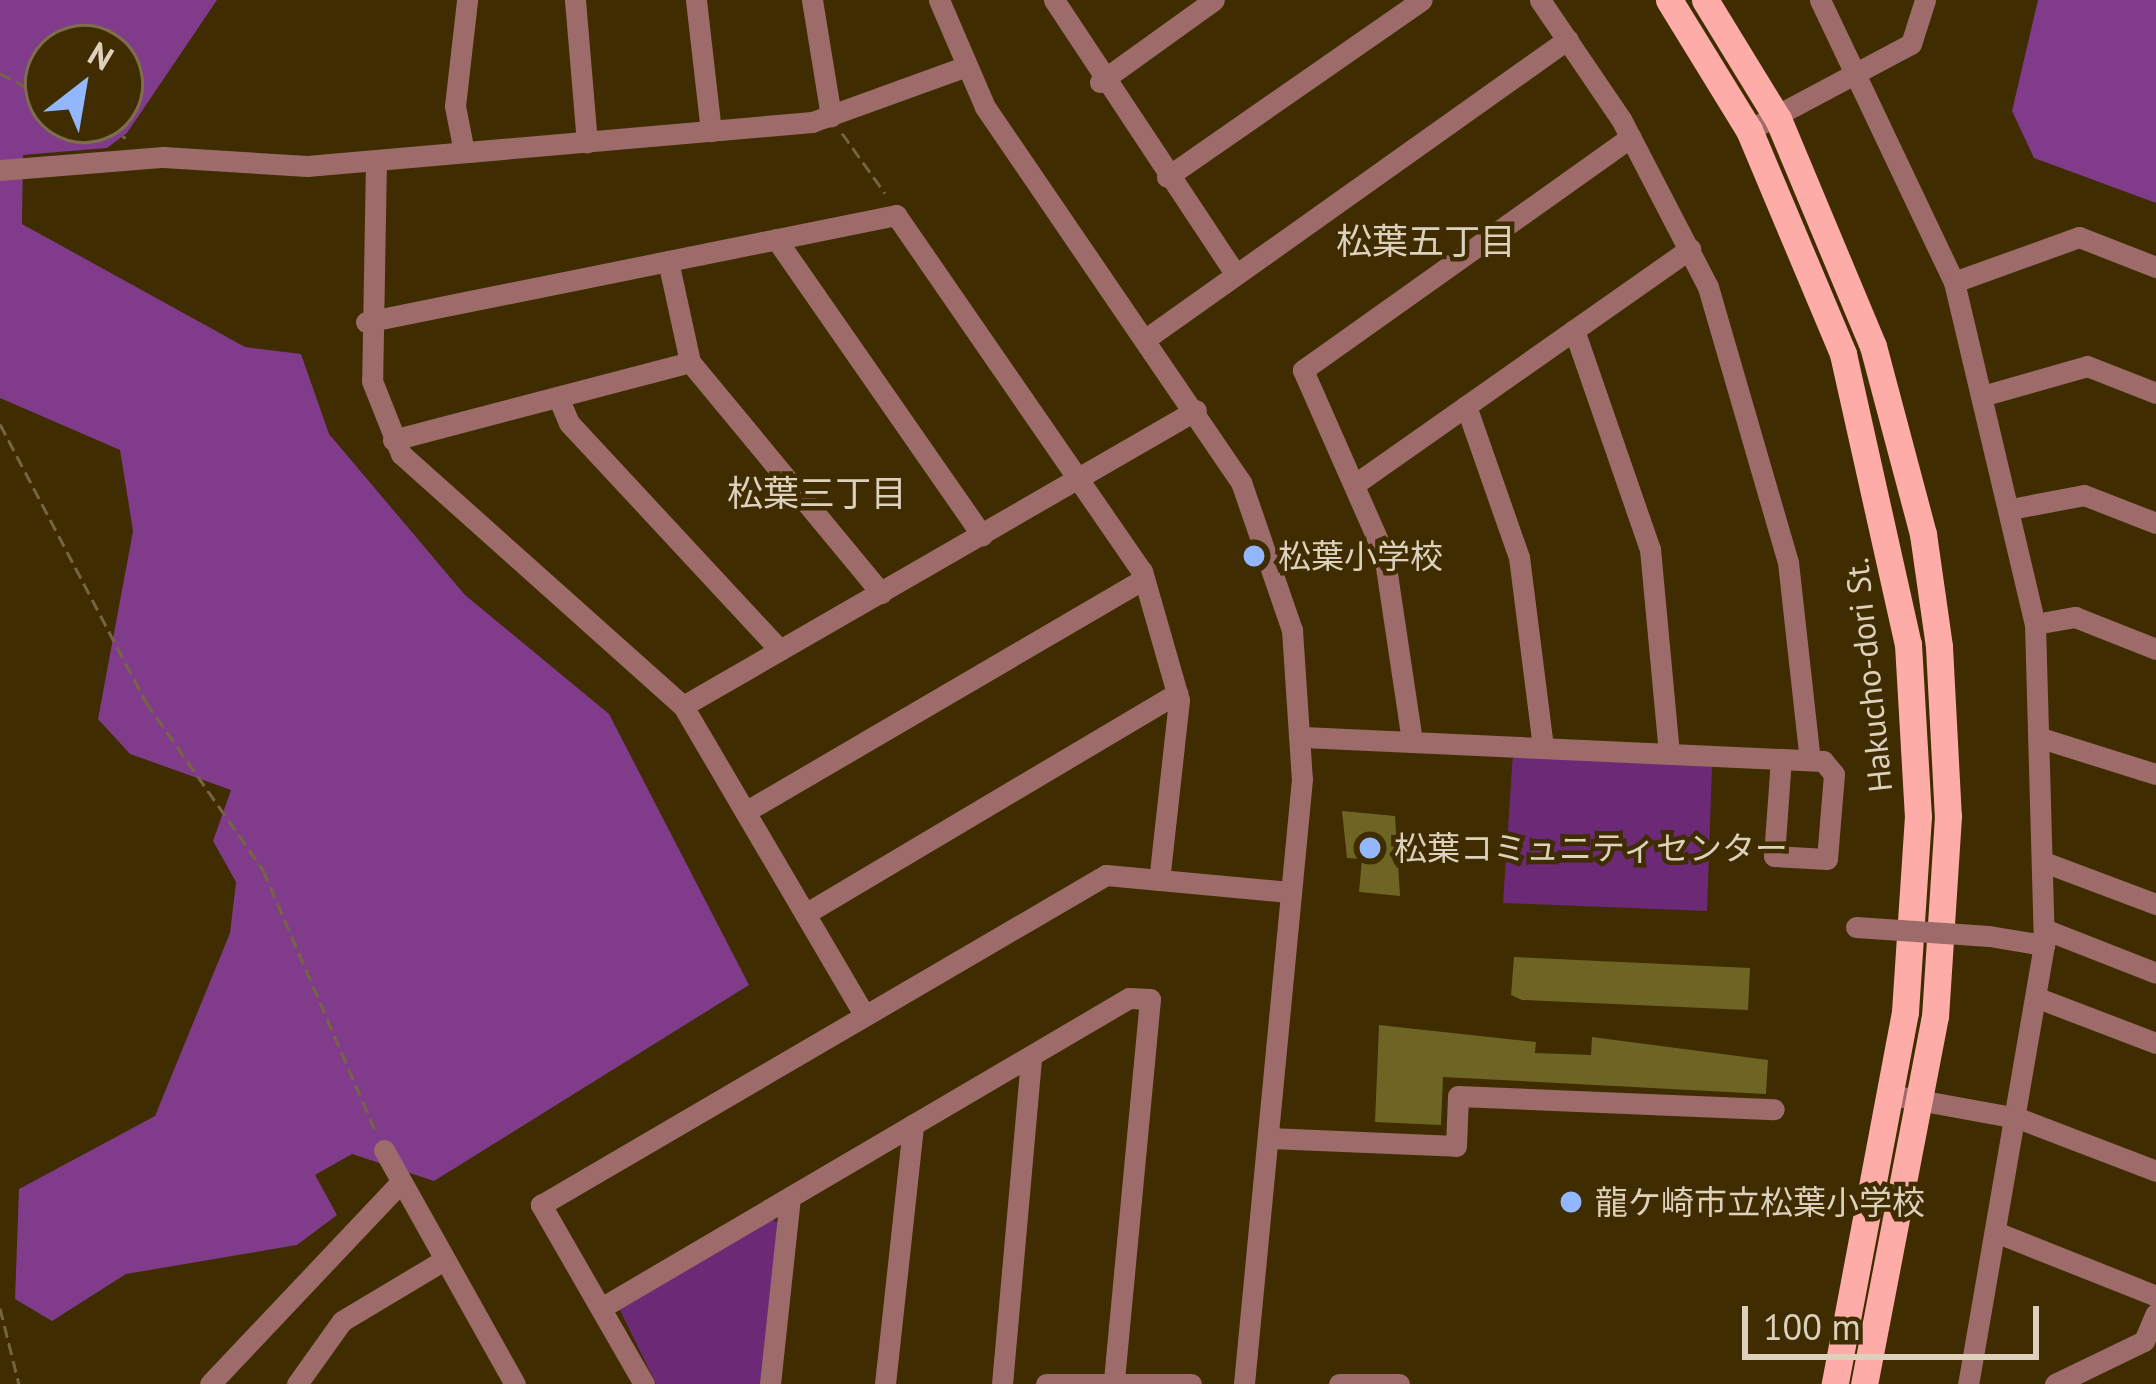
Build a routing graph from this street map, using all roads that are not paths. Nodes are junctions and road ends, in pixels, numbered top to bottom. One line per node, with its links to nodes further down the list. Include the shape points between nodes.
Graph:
1 (467, 0): 24 (street, via 455,106)
2 (575, 0): 23 (street)
3 (696, 0): 21 (street)
4 (812, 0): 18 (street)
5 (939, 0): 15 (street)
6 (1054, 0): 17 (street)
7 (1214, 0): 17 (street)
8 (1422, 0): 27 (street)
9 (1540, 0): 14 (street)
10 (1669, 0): 20 (main road, Hakucho-dori St.)
11 (1705, 0): 19 (main road, Hakucho-dori St.)
12 (1820, 0): 16 (street)
13 (1925, 0): 16 (street, via 1911,44)
14 (1568, 39): 22 (street); 32 (street)
15 (964, 67): 18 (street); 36 (street)
16 (1861, 74): 19 (street); 33 (street)
17 (1100, 82): 27 (street)
18 (831, 116): 21 (street)
19 (1778, 119): 20 (street); 78 (main road, Hakucho-dori St., via 1874,346 1923,534 1948,815)
20 (1749, 130): 77 (main road, Hakucho-dori St., via 1843,354 1908,644 1918,816)
21 (711, 131): 23 (street)
22 (1631, 137): 29 (street); 45 (street, via 1303,370)
23 (586, 142): 24 (street)
24 (464, 152): 25 (street)
25 (376, 160): 26 (street, via 163,157); 34 (street)
26 (0, 170)
27 (1167, 178): 32 (street)
28 (776, 239): 30 (street); 44 (street, via 896,215); 48 (street)
29 (1690, 249): 35 (street); 62 (street, via 1772,492 1799,618)
30 (668, 261): 34 (street); 37 (street)
31 (2156, 267): 33 (street, via 2079,237)
32 (1235, 273): 36 (street)
33 (1954, 282): 39 (street)
34 (370, 321): 43 (street, via 372,382)
35 (1574, 330): 41 (street); 60 (street, via 1650,549)
36 (1147, 338): 42 (street)
37 (690, 362): 40 (street); 50 (street)
38 (2156, 393): 39 (street, via 2087,366)
39 (1989, 394): 46 (street)
40 (558, 397): 43 (street); 53 (street, via 569,423)
41 (1466, 406): 45 (street); 59 (street, via 1520,557)
42 (1196, 410): 44 (street); 56 (street, via 1240,482 1282,592)
43 (393, 440): 55 (street)
44 (1084, 477): 48 (street); 49 (street)
45 (1358, 482): 58 (street, via 1398,620)
46 (2016, 508): 47 (street, via 2084,495); 51 (street)
47 (2156, 523)
48 (982, 535): 50 (street)
49 (1144, 579): 54 (street); 64 (street)
50 (881, 593): 53 (street)
51 (2036, 624): 52 (street, via 2074,617); 57 (street)
52 (2156, 649)
53 (780, 650): 55 (street)
54 (1177, 694): 66 (street); 69 (street)
55 (683, 706): 64 (street)
56 (1303, 737): 58 (street); 67 (street)
57 (2044, 739): 63 (street); 65 (street)
58 (1412, 741): 59 (street)
59 (1543, 747): 60 (street)
60 (1669, 753): 61 (street)
61 (1781, 759): 62 (street); 62 (street, via 1774,856 1827,860 1834,774)
62 (1810, 760)
63 (2156, 774)
64 (746, 812): 69 (street)
65 (2044, 862): 68 (street); 71 (street)
66 (1159, 880): 67 (street); 74 (street, via 1106,875)
67 (1292, 892): 82 (street)
68 (2156, 904)
69 (805, 914): 74 (street)
70 (1856, 927): 71 (street, bridge)
71 (2044, 937): 72 (street); 73 (street)
72 (2156, 973)
73 (2038, 998): 75 (street); 80 (street)
74 (865, 1016): 90 (street, via 541,1205)
75 (2156, 1043)
76 (1031, 1056): 81 (street); 92 (street, via 1129,998 1150,999); 99 (street)
77 (1892, 1095): 78 (street); 105 (main road, Hakucho-dori St.)
78 (1923, 1098): 80 (street); 106 (main road, Hakucho-dori St.)
79 (1774, 1109): 82 (street, via 1459,1096 1456,1146)
80 (2018, 1118): 84 (street); 87 (street)
81 (913, 1125): 86 (street); 98 (street)
82 (1268, 1138): 102 (street)
83 (384, 1150): 85 (street)
84 (2156, 1171)
85 (400, 1183): 88 (street); 93 (street)
86 (790, 1197): 90 (street); 97 (street)
87 (1998, 1233): 89 (street); 107 (street)
88 (444, 1260): 94 (street, via 342,1321); 95 (street)
89 (2156, 1296)
90 (601, 1308): 96 (street)
91 (2156, 1313): 108 (street, via 2144,1341)
92 (1114, 1376): 100 (street); 101 (street)
93 (210, 1384)
94 (298, 1384)
95 (515, 1384)
96 (644, 1384)
97 (770, 1384)
98 (885, 1384)
99 (1002, 1384)
100 (1046, 1384)
101 (1190, 1384)
102 (1244, 1384)
103 (1339, 1384): 104 (street)
104 (1399, 1384)
105 (1834, 1384)
106 (1864, 1384)
107 (1968, 1384)
108 (2055, 1384)

